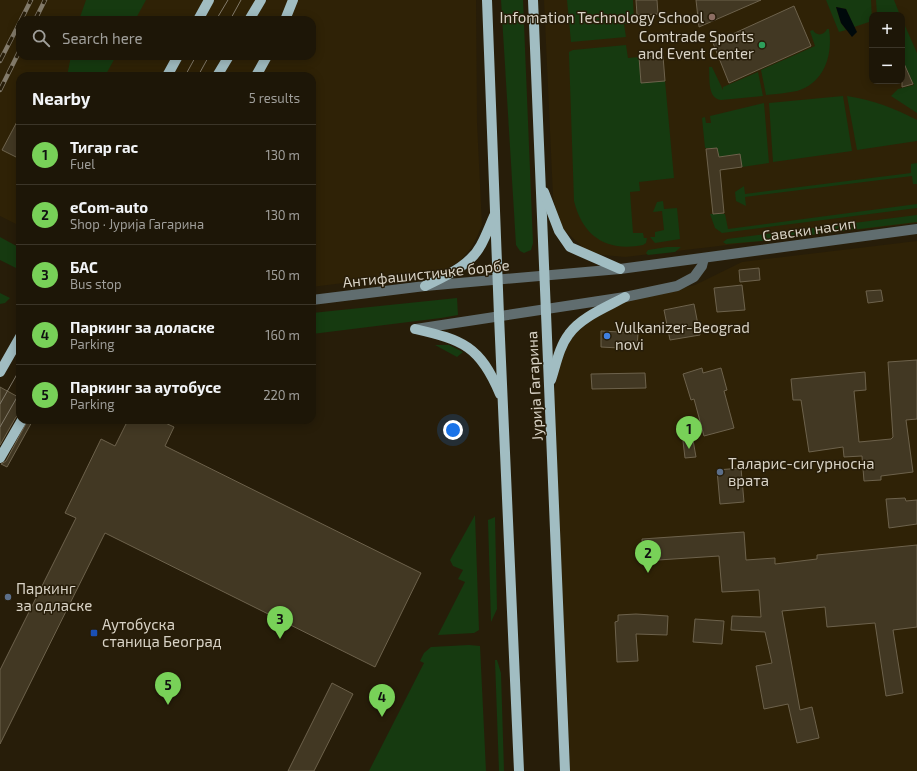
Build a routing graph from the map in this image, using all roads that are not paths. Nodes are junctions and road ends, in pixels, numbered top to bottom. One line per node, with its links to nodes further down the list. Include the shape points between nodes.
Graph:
1 (210, 0): 6 (main road)
2 (261, 0): 7 (main road)
3 (293, 0): 8 (main road)
4 (487, 0): 16 (main road)
5 (533, 0): 15 (main road, Јурија Гагарина)
6 (200, 16)
7 (251, 16)
8 (287, 16)
9 (176, 60): 12 (main road)
10 (227, 60): 13 (main road)
11 (265, 60): 14 (main road)
12 (169, 72)
13 (219, 72)
14 (258, 72)
15 (540, 183): 19 (main road, via 554,219 570,247); 20 (main road, Јурија Гагарина)
16 (495, 212): 21 (main road); 22 (main road, via 481,246 469,261)
17 (917, 229): 18 (street, Савски насип)
18 (704, 258): 19 (street, Савски насип); 23 (street, via 698,272 685,283)
19 (620, 269): 20 (street, Савски насип)
20 (544, 276): 21 (street, Антифашистичке борбе); 25 (main road, Јурија Гагарина)
21 (498, 280): 22 (street, Антифашистичке борбе); 26 (main road)
22 (424, 286): 24 (street, Антифашистичке борбе)
23 (625, 297): 25 (street); 30 (main road, via 591,317 569,334 560,351)
24 (316, 300)
25 (545, 309): 26 (street); 30 (main road, Јурија Гагарина)
26 (499, 316): 27 (street); 31 (main road)
27 (415, 329): 31 (main road, via 447,337 478,354 493,377)
28 (16, 343): 29 (main road)
29 (0, 372)
30 (549, 388): 35 (main road, Јурија Гагарина)
31 (503, 400): 34 (main road)
32 (20, 424): 33 (main road)
33 (0, 458)
34 (519, 771)
35 (565, 771)

